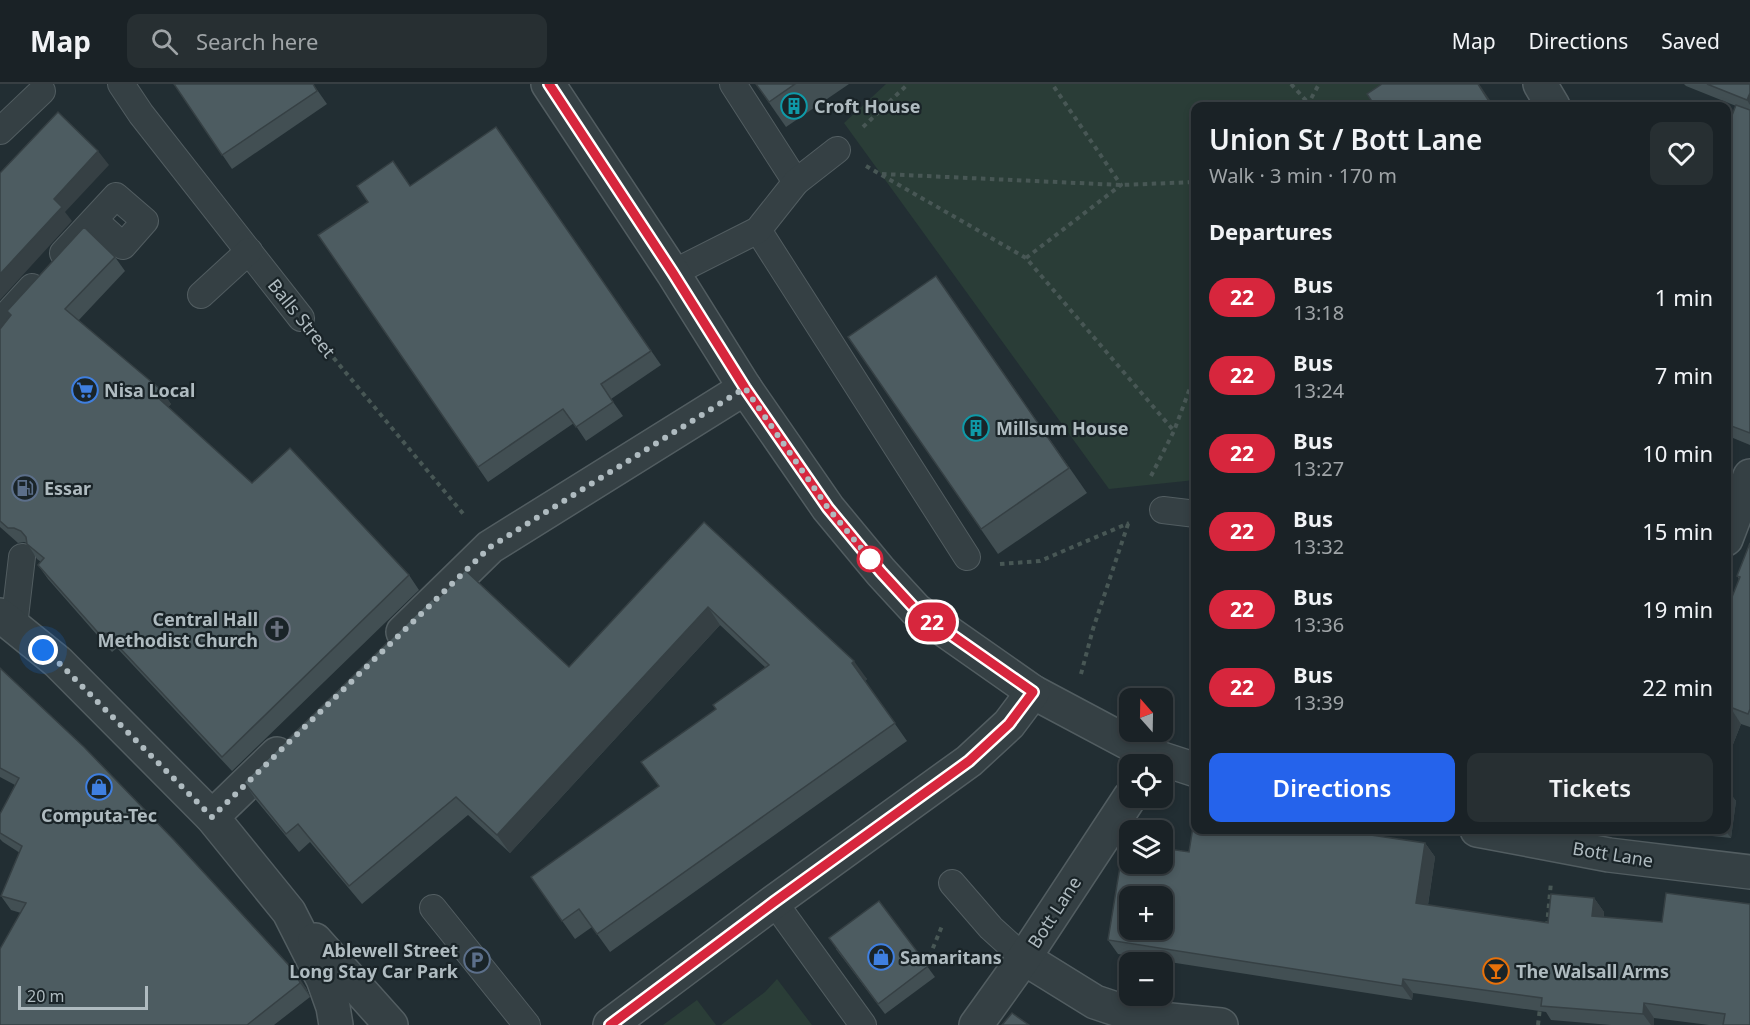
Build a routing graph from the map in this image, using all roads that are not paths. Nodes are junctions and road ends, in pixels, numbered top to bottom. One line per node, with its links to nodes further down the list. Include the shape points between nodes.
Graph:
1 (121, 84): 12 (lane, Balls Street)
2 (548, 84): 13 (street)
3 (733, 84): 9 (lane)
4 (1540, 84): 6 (street)
5 (42, 91): 7 (lane)
6 (1551, 102)
7 (0, 130)
8 (837, 150): 9 (lane)
9 (796, 182): 11 (lane)
10 (94, 220): 16 (lane)
11 (758, 230): 13 (lane); 23 (lane)
12 (249, 251): 14 (lane); 15 (lane, Balls Street)
13 (673, 273): 17 (street)
14 (201, 295)
15 (301, 318)
16 (0, 322)
17 (745, 388): 25 (street, via 490,547); 26 (street, via 828,508 916,610)
18 (1750, 476): 21 (street)
19 (1163, 510): 20 (lane)
20 (1191, 513)
21 (1731, 526)
22 (22, 557): 24 (lane)
23 (967, 557)
24 (7, 621): 32 (street, via 58,662)
25 (381, 654)
26 (1033, 692): 28 (street); 37 (street, via 1009,724 969,761)
27 (296, 735): 32 (street)
28 (1139, 754)
29 (1173, 765): 30 (street)
30 (1191, 769)
31 (1123, 808): 40 (street, Bott Lane)
32 (212, 817): 39 (street)
33 (1498, 834): 34 (street, Bott Lane, via 1554,845)
34 (1613, 842): 35 (street, Bott Lane)
35 (1750, 872)
36 (952, 883): 40 (lane, via 991,928)
37 (774, 902): 44 (street); 45 (lane)
38 (433, 908): 43 (lane)
39 (289, 912): 41 (street, via 324,979); 42 (street)
40 (1024, 958): 46 (street, Bott Lane); 47 (street, via 1095,1002 1140,1017)
41 (336, 1025)
42 (391, 1025)
43 (527, 1025)
44 (610, 1025)
45 (863, 1025)
46 (976, 1025)
47 (1221, 1025)

